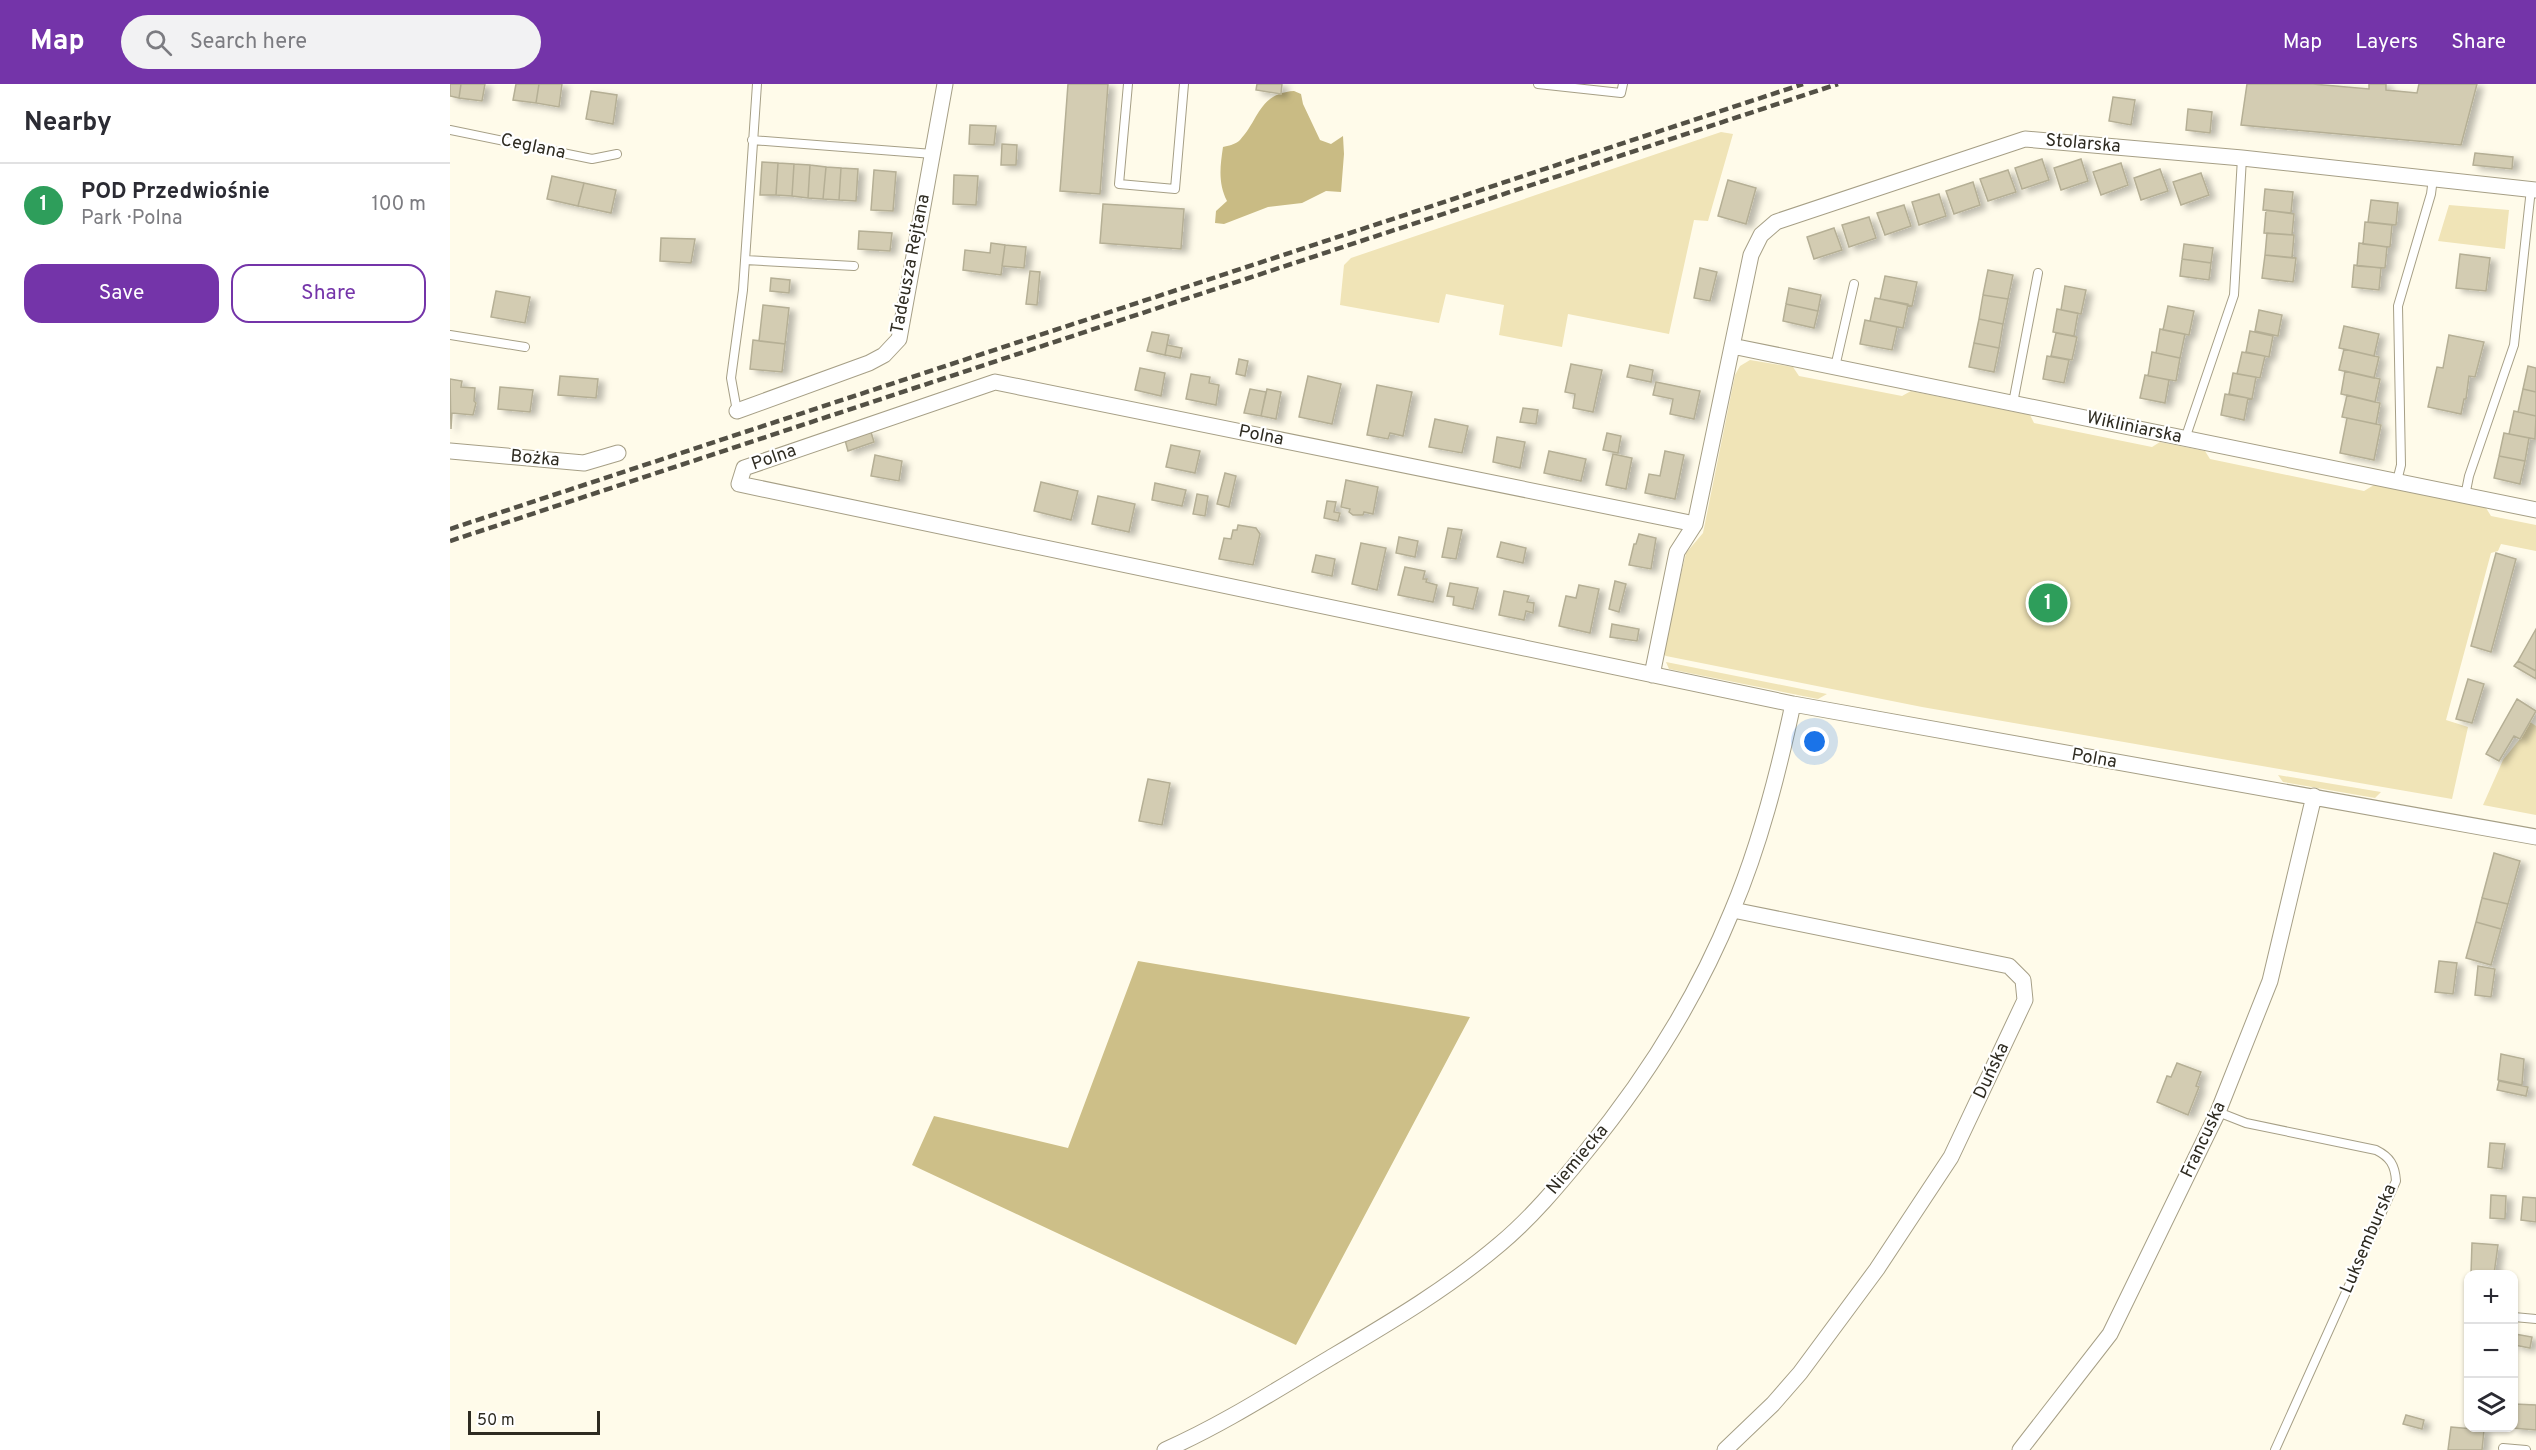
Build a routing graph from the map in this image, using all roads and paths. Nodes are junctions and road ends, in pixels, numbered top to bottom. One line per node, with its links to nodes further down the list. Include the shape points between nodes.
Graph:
1 (757, 84): 8 (lane)
2 (945, 84): 10 (street, Tadeusza Rejtana)
3 (1128, 84): 4 (lane, via 1119,184 1175,189)
4 (1184, 84)
5 (1538, 84): 6 (lane, via 1622,93)
6 (1623, 84)
7 (450, 130): 9 (lane, Ceglana, via 592,159)
8 (752, 140): 10 (lane); 14 (lane)
9 (617, 154)
10 (933, 154): 23 (street, Tadeusza Rejtana, via 898,339 884,355 869,363)
11 (2242, 158): 12 (street, Stolarska); 19 (street, Stolarska, via 2025,139 1785,218 1768,228 1755,245); 24 (lane, via 2234,295)
12 (2433, 178): 13 (street, Stolarska); 27 (lane, via 2398,306 2401,465)
13 (2534, 189): 28 (lane, via 2514,345)
14 (745, 260): 15 (lane); 23 (lane, via 730,378)
15 (854, 266)
16 (2038, 273): 22 (lane)
17 (1854, 284): 21 (lane)
18 (450, 335): 20 (lane)
19 (1732, 346): 21 (street, Wikliniarska); 30 (street)
20 (525, 347)
21 (1836, 367): 22 (street, Wikliniarska)
22 (2013, 403): 24 (street, Wikliniarska)
23 (737, 411)
24 (2185, 439): 27 (street, Wikliniarska)
25 (450, 451): 26 (street, Bożka, via 584,463)
26 (618, 453)
27 (2397, 481): 28 (street, Wikliniarska)
28 (2465, 496): 29 (street, Wikliniarska)
29 (2536, 510)
30 (1695, 524): 31 (street, via 1677,552); 31 (street, Polna, via 995,382 744,468 738,484)
31 (1652, 675): 32 (street, Polna)
32 (1793, 704): 33 (street, Polna); 35 (street, Niemiecka, via 1761,827)
33 (2314, 796): 34 (street, Polna); 36 (street, Francuska, via 2270,981)
34 (2536, 837)
35 (1733, 910): 40 (street, Niemiecka, via 1694,992 1651,1064 1559,1184 1502,1243 1442,1290 1275,1391); 41 (street, Duńska, via 2009,966 2023,980 2025,1000 1951,1157 1877,1269 1800,1373)
36 (2218, 1112): 42 (street, Francuska, via 2110,1334); 43 (lane, Luksemburska, via 2246,1123 2376,1150 2388,1156 2395,1168 2396,1181)
37 (2518, 1317): 38 (lane)
38 (2536, 1319)
39 (2503, 1448): 44 (lane)
40 (1165, 1450)
41 (1725, 1450)
42 (2020, 1450)
43 (2275, 1450)
44 (2526, 1450)

